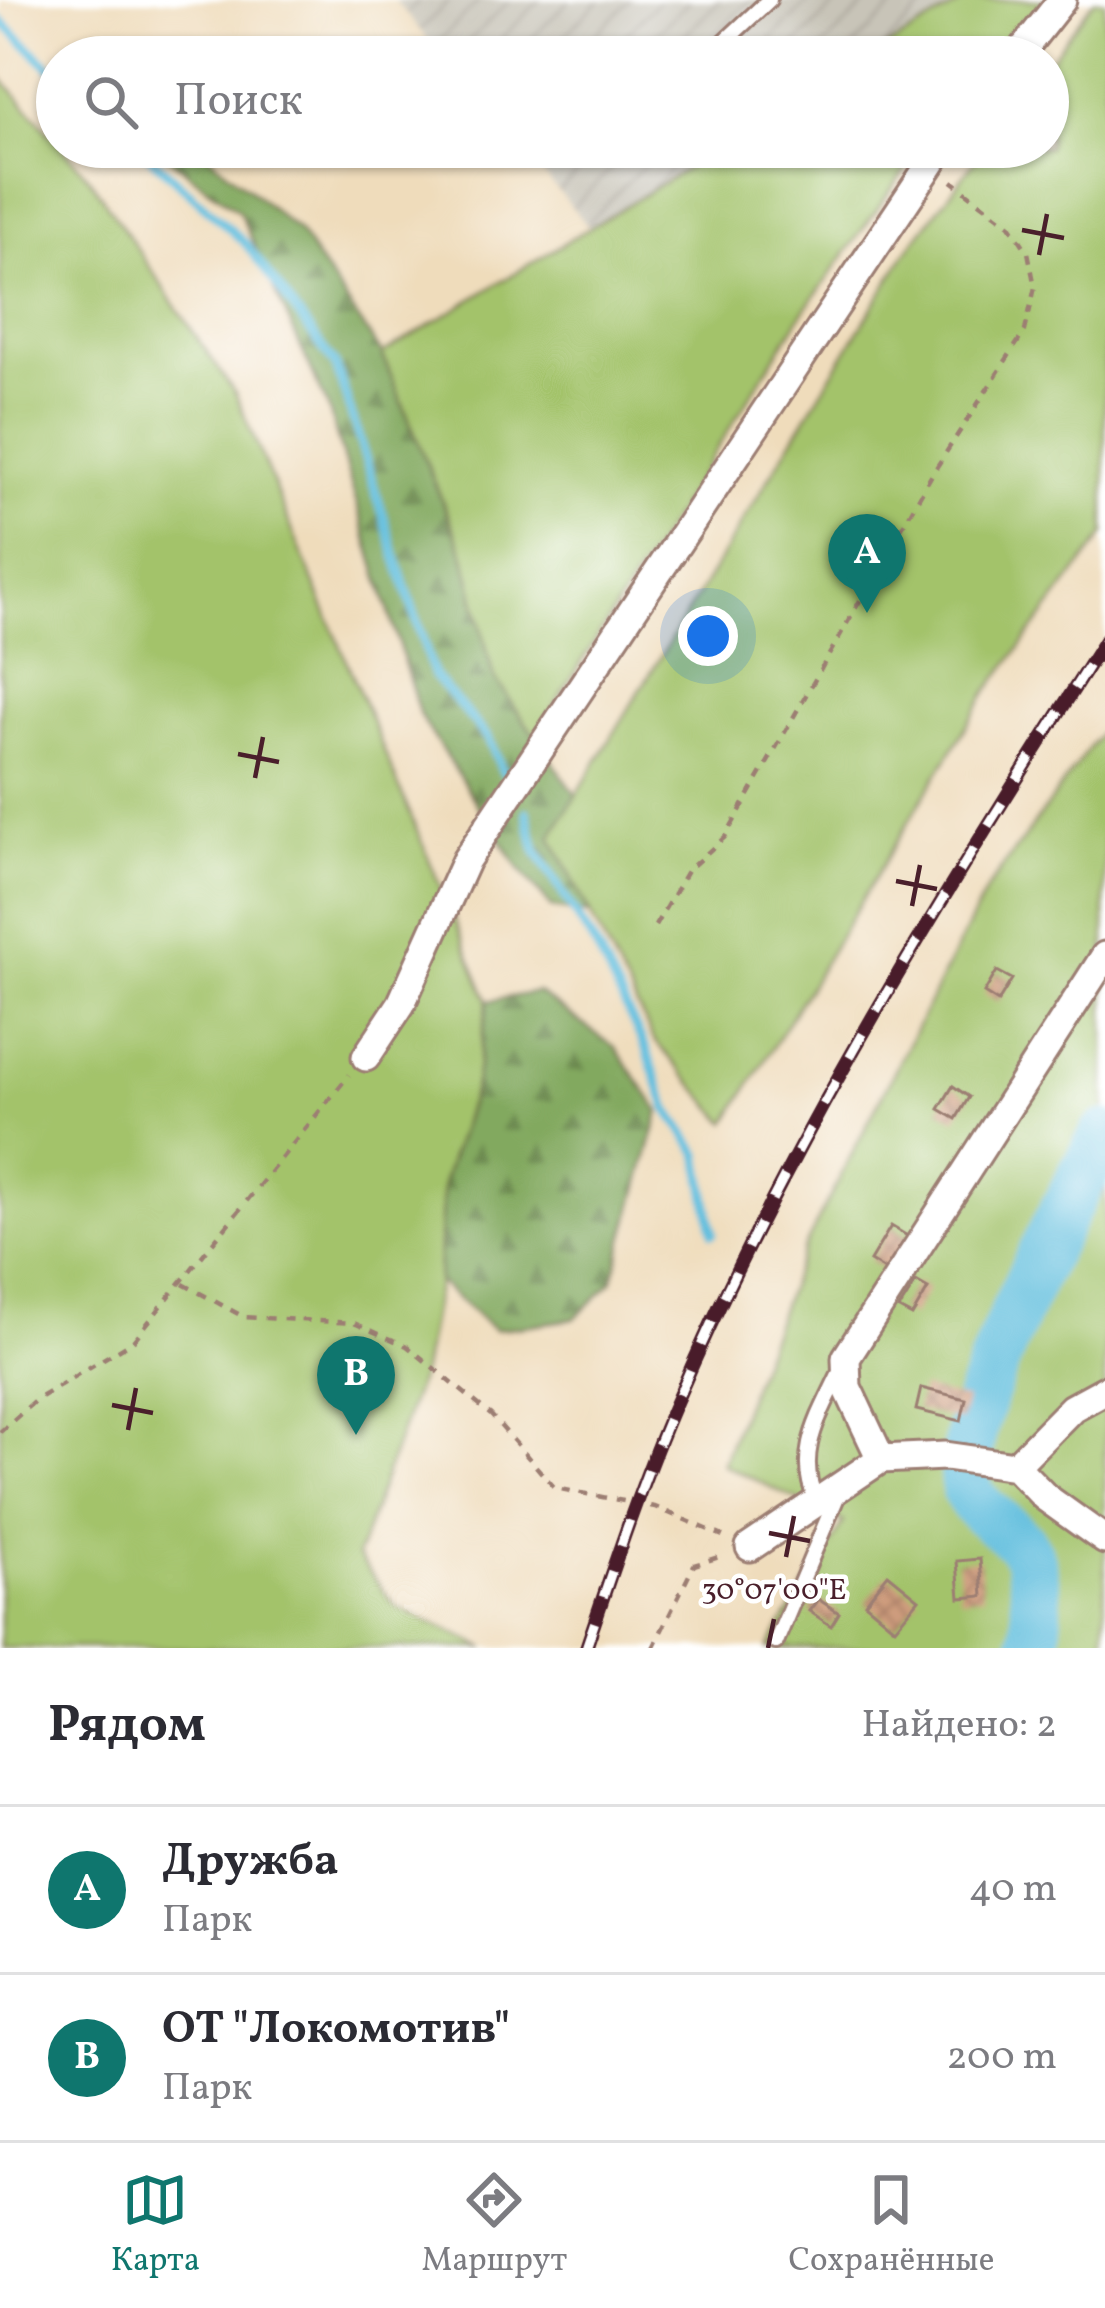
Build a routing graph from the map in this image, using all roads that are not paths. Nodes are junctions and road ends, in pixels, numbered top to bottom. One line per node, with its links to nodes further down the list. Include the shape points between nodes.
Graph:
1 (769, 0): 3 (lane)
2 (1061, 0): 4 (street)
3 (730, 36)
4 (1033, 36)
5 (926, 168): 7 (street, via 466,860 401,1004)
6 (1105, 956): 8 (street)
7 (366, 1057)
8 (846, 1358): 10 (street, via 847,1387); 13 (lane, via 804,1464)
9 (1105, 1390): 11 (street)
10 (880, 1459): 11 (street); 12 (street)
11 (1005, 1464): 14 (street)
12 (842, 1484): 13 (street); 16 (lane)
13 (817, 1502): 15 (street)
14 (1105, 1540)
15 (750, 1547)
16 (776, 1642)

